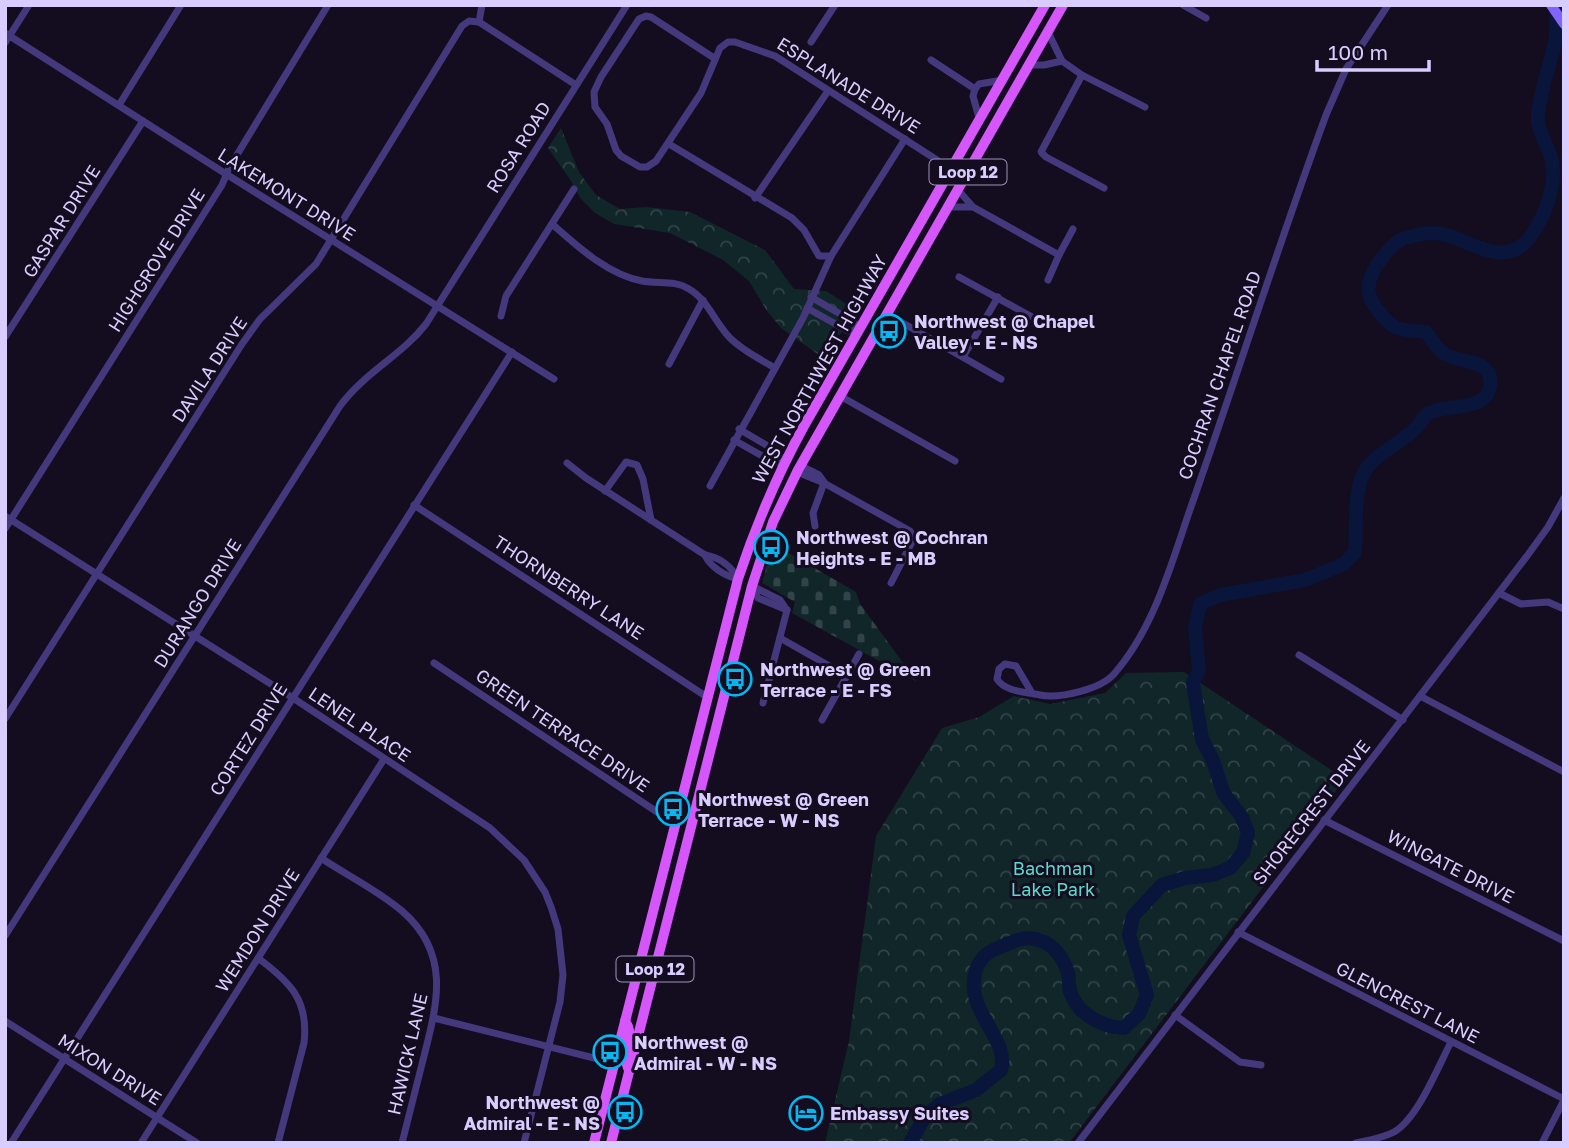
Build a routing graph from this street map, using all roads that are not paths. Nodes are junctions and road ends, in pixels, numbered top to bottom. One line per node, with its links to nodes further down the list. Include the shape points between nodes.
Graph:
1 (29, 5): 16 (street)
2 (181, 5): 27 (street)
3 (328, 5): 34 (street, HIGHGROVE DRIVE)
4 (482, 5): 13 (street)
5 (627, 5): 24 (street, ROSA ROAD)
6 (835, 5): 17 (street)
7 (1045, 5): 23 (main road, WEST NORTHWEST HIGHWAY / Loop 12)
8 (1063, 5): 15 (main road, WEST NORTHWEST HIGHWAY / Loop 12)
9 (1183, 5): 12 (street)
10 (1388, 5): 93 (street, COCHRAN CHAPEL ROAD, via 1346,69 1326,115 1143,634 1115,674 1100,685 1051,696)
11 (1552, 5): 14 (main road)
12 (1206, 18)
13 (479, 22): 24 (street); 43 (street, DAVILA DRIVE, via 462,26)
14 (1564, 24)
15 (1048, 33): 20 (street); 21 (main road, WEST NORTHWEST HIGHWAY / Loop 12)
16 (7, 37): 27 (street, LAKEMONT DRIVE)
17 (811, 42)
18 (714, 58): 26 (street, ESPLANADE DRIVE, via 728,42 741,44 775,56); 32 (street, via 701,93); 32 (street, via 646,16 631,28 601,77 594,92 595,107 621,156 647,167)
19 (931, 60): 25 (street)
20 (1062, 61): 21 (street); 22 (street)
21 (1030, 65): 37 (main road, WEST NORTHWEST HIGHWAY / Loop 12)
22 (1082, 75): 28 (street); 35 (street, via 1041,152)
23 (1003, 80): 25 (street, via 979,84); 29 (main road, WEST NORTHWEST HIGHWAY / Loop 12)
24 (576, 85): 51 (street, ROSA ROAD)
25 (975, 89): 29 (street)
26 (828, 91): 31 (street, ESPLANADE DRIVE); 38 (street)
27 (119, 105): 30 (street, LAKEMONT DRIVE)
28 (1145, 107)
29 (980, 120): 56 (main road, WEST NORTHWEST HIGHWAY / Loop 12)
30 (143, 121): 34 (street, LAKEMONT DRIVE); 57 (street, GASPAR DRIVE)
31 (905, 139): 33 (street, ESPLANADE DRIVE); 45 (street)
32 (668, 144): 38 (street)
33 (937, 160)
34 (226, 174): 43 (street, LAKEMONT DRIVE); 77 (street, HIGHGROVE DRIVE)
35 (1104, 188)
36 (574, 189): 41 (street)
37 (958, 190): 39 (main road, WEST NORTHWEST HIGHWAY / Loop 12); 40 (street)
38 (755, 198): 45 (street, via 792,218 819,257)
39 (948, 207): 40 (street); 53 (main road, WEST NORTHWEST HIGHWAY / Loop 12)
40 (973, 207): 44 (street)
41 (552, 224): 50 (street, via 600,262 643,281 685,286); 54 (street, via 506,296)
42 (1073, 229): 44 (street)
43 (331, 240): 51 (street, LAKEMONT DRIVE); 81 (street, DAVILA DRIVE, via 316,264 260,319 242,344)
44 (1059, 255): 47 (street)
45 (831, 256): 48 (street)
46 (959, 277): 49 (street)
47 (1048, 280)
48 (811, 297): 52 (street); 56 (street, via 854,322)
49 (998, 298): 55 (street); 60 (street)
50 (703, 300): 61 (street); 62 (street, via 730,338)
51 (437, 306): 59 (street, LAKEMONT DRIVE); 87 (street, DURANGO DRIVE, via 414,338 346,398)
52 (807, 308): 56 (street, via 848,331); 62 (street)
53 (887, 314): 58 (main road, WEST NORTHWEST HIGHWAY / Loop 12); 60 (street)
54 (501, 316)
55 (1034, 318)
56 (859, 331): 58 (main road); 70 (main road, WEST NORTHWEST HIGHWAY / Loop 12)
57 (5, 337)
58 (873, 339): 65 (main road, WEST NORTHWEST HIGHWAY / Loop 12)
59 (512, 352): 63 (street, LAKEMONT DRIVE); 76 (street, CORTEZ DRIVE)
60 (963, 357): 64 (street)
61 (669, 363)
62 (775, 368): 66 (street)
63 (554, 379)
64 (1001, 379)
65 (840, 396): 68 (street); 71 (main road, WEST NORTHWEST HIGHWAY / Loop 12)
66 (739, 429): 67 (street); 70 (street, via 778,452)
67 (734, 440): 70 (street, via 773,462); 73 (street)
68 (955, 461)
69 (567, 463): 74 (street)
70 (784, 463): 71 (main road); 82 (main road, WEST NORTHWEST HIGHWAY / Loop 12)
71 (798, 470): 72 (street); 84 (main road, WEST NORTHWEST HIGHWAY / Loop 12, via 773,522)
72 (824, 483): 79 (street, via 813,513); 83 (street, via 913,536)
73 (710, 486)
74 (605, 491): 78 (street); 78 (street, via 626,461 637,465)
75 (1564, 498): 85 (street, SHORECREST DRIVE)
76 (414, 505): 95 (street, THORNBERRY LANE); 96 (street, CORTEZ DRIVE)
77 (8, 518): 80 (street, HIGHGROVE DRIVE); 81 (street, LENEL PLACE)
78 (651, 520): 82 (street, via 732,568)
79 (815, 526)
80 (5, 529)
81 (97, 574): 87 (street, LENEL PLACE); 99 (street, DAVILA DRIVE)
82 (738, 579): 84 (main road); 95 (main road, WEST NORTHWEST HIGHWAY / Loop 12)
83 (891, 583)
84 (752, 586): 88 (street, via 787,610); 97 (main road, WEST NORTHWEST HIGHWAY / Loop 12)
85 (1499, 593): 86 (street, via 1521,604 1548,602); 94 (street, SHORECREST DRIVE)
86 (1564, 609)
87 (195, 636): 96 (street, LENEL PLACE); 109 (street, DURANGO DRIVE)
88 (780, 638): 92 (street); 98 (street)
89 (859, 654): 92 (street)
90 (1300, 655): 100 (street)
91 (434, 663): 105 (street, GREEN TERRACE DRIVE)
92 (847, 676): 101 (street)
93 (1032, 693): 93 (street, COCHRAN CHAPEL ROAD, via 1016,666 999,668 997,680 1004,687)
94 (1420, 696): 100 (street, SHORECREST DRIVE); 103 (street)
95 (707, 697): 97 (main road); 105 (main road, WEST NORTHWEST HIGHWAY / Loop 12)
96 (293, 698): 102 (street, LENEL PLACE); 120 (street, CORTEZ DRIVE)
97 (723, 701): 106 (main road, WEST NORTHWEST HIGHWAY / Loop 12)
98 (763, 703)
99 (5, 719)
100 (1403, 719): 104 (street, SHORECREST DRIVE)
101 (822, 720)
102 (384, 759): 107 (street, WEMDON DRIVE); 119 (street, LENEL PLACE, via 500,836 545,891 558,929 563,975)
103 (1564, 772)
104 (1325, 820): 108 (street, SHORECREST DRIVE); 110 (street, WINGATE DRIVE)
105 (675, 824): 106 (main road); 112 (main road, WEST NORTHWEST HIGHWAY / Loop 12)
106 (690, 830): 113 (main road, WEST NORTHWEST HIGHWAY / Loop 12)
107 (321, 858): 111 (street, WEMDON DRIVE); 115 (street, HAWICK LANE, via 402,910 420,929 437,970)
108 (1238, 932): 114 (street, SHORECREST DRIVE); 118 (street, GLENCREST LANE)
109 (5, 936)
110 (1564, 941)
111 (258, 958): 125 (street, WEMDON DRIVE); 129 (street, via 292,987 306,1026)
112 (636, 978): 113 (main road); 117 (main road, WEST NORTHWEST HIGHWAY / Loop 12)
113 (652, 983): 123 (main road, WEST NORTHWEST HIGHWAY / Loop 12)
114 (1175, 1015): 122 (street, via 1240,1062); 134 (street, SHORECREST DRIVE)
115 (434, 1018): 119 (street); 130 (street, HAWICK LANE)
116 (5, 1021): 120 (street, MIXON DRIVE)
117 (625, 1021): 121 (main road, WEST NORTHWEST HIGHWAY / Loop 12); 123 (main road, via 630,1031 625,1061)
118 (1451, 1042): 124 (street, GLENCREST LANE); 135 (street, via 1404,1124 1391,1133)
119 (549, 1047): 121 (street); 131 (street, LENEL PLACE)
120 (64, 1058): 125 (street, MIXON DRIVE); 126 (street, CORTEZ DRIVE)
121 (614, 1063): 132 (main road, WEST NORTHWEST HIGHWAY / Loop 12)
122 (1261, 1065)
123 (630, 1070): 133 (main road, WEST NORTHWEST HIGHWAY / Loop 12)
124 (1564, 1100): 136 (street)
125 (157, 1118): 127 (street, WEMDON DRIVE); 128 (street, MIXON DRIVE)
126 (11, 1143)
127 (141, 1143)
128 (197, 1143)
129 (278, 1143)
130 (402, 1143)
131 (524, 1143)
132 (594, 1143)
133 (611, 1143)
134 (1078, 1143)
135 (1356, 1143)
136 (1542, 1143)

